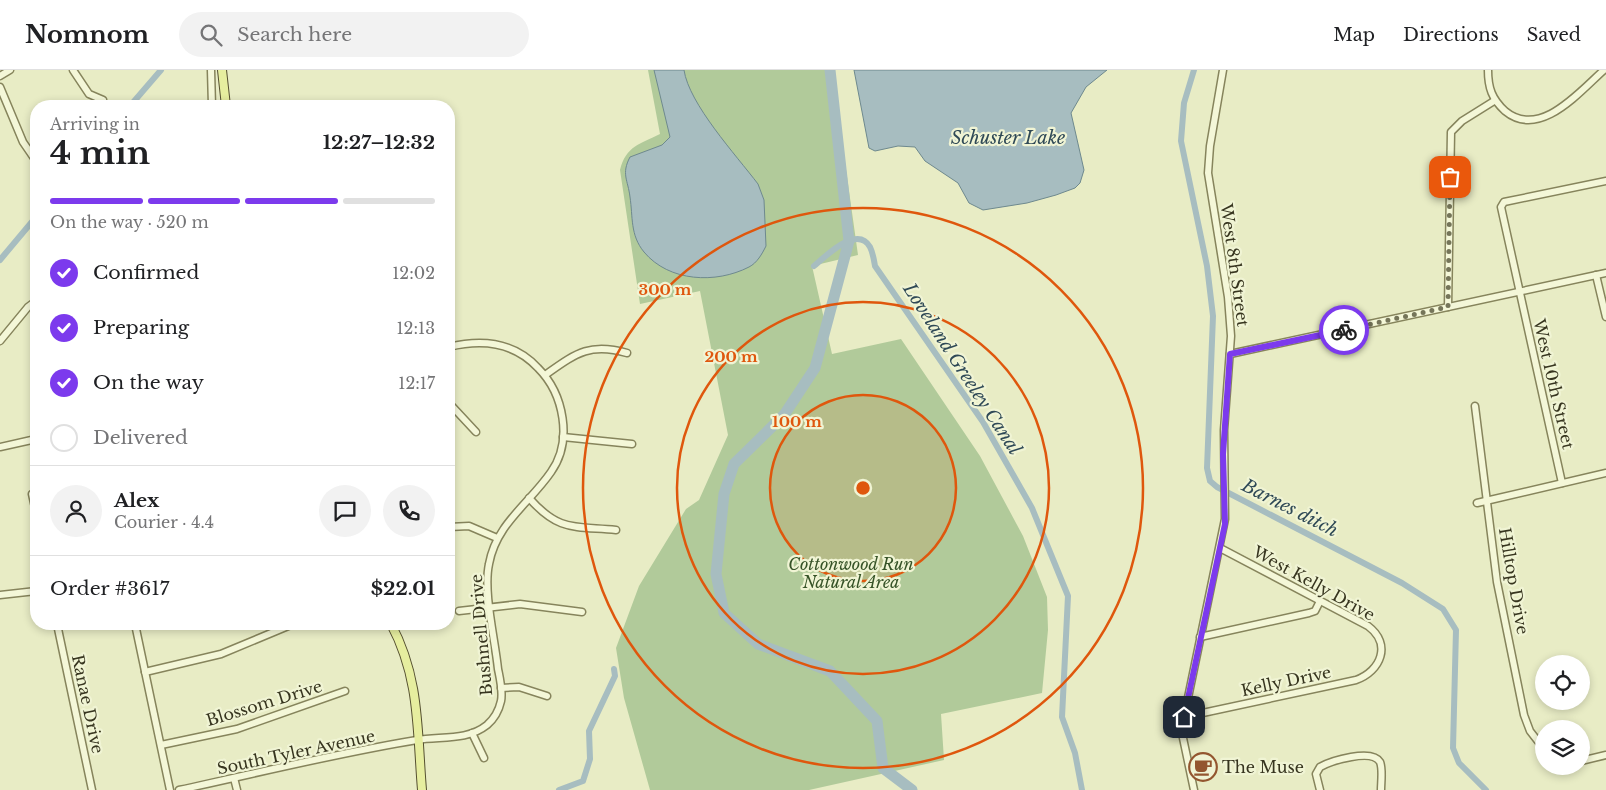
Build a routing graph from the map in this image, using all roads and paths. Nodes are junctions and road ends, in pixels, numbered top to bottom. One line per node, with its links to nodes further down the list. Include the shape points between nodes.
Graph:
1 (10, 70): 8 (street)
2 (72, 70): 10 (street, via 89,94)
3 (212, 70): 11 (street)
4 (222, 70): 12 (main road)
5 (1223, 70): 25 (street, West 8th Street, via 1208,172 1228,297)
6 (1488, 70): 13 (street)
7 (1604, 70): 13 (street, via 1545,117 1528,119 1510,114)
8 (0, 76)
9 (0, 87): 14 (street)
10 (103, 100)
11 (212, 100)
12 (225, 100)
13 (1494, 101): 20 (street, via 1451,132)
14 (30, 152)
15 (1606, 181): 18 (street, West 10th Street, via 1502,204)
16 (1606, 272): 17 (street)
17 (1596, 274): 18 (street); 21 (street)
18 (1519, 292): 20 (street); 35 (street, West 10th Street)
19 (30, 305): 22 (street)
20 (1448, 307): 25 (street)
21 (1606, 317)
22 (0, 341)
23 (455, 346): 26 (street, Bushnell Drive, via 478,342 502,346 528,359)
24 (627, 353): 26 (street, via 607,347 594,348 572,357)
25 (1230, 354): 42 (street, West 8th Street, via 1224,430 1225,524)
26 (545, 375): 30 (street, Bushnell Drive, via 563,416)
27 (1475, 406): 37 (street, Hilltop Drive)
28 (455, 409): 29 (street)
29 (476, 432)
30 (563, 437): 32 (street); 36 (street, Bushnell Drive, via 553,471)
31 (30, 440): 33 (street)
32 (632, 444)
33 (0, 447)
34 (1606, 473): 35 (street)
35 (1562, 483): 37 (street)
36 (529, 498): 40 (street, via 556,523); 41 (street, Bushnell Drive)
37 (1487, 500): 38 (street); 61 (street, Hilltop Drive, via 1497,582 1524,716)
38 (1477, 503)
39 (455, 527): 41 (street, via 469,526)
40 (616, 530)
41 (497, 538): 46 (street, Bushnell Drive, via 488,566)
42 (1220, 548): 45 (street, West Kelly Drive); 53 (street, West 8th Street)
43 (30, 592): 44 (street)
44 (0, 595)
45 (1320, 600): 53 (street, via 1315,611 1309,613); 54 (street, West Kelly Drive, via 1371,628)
46 (490, 608): 47 (street); 48 (street, via 520,604); 56 (street, Bushnell Drive)
47 (459, 611)
48 (582, 612)
49 (58, 630): 68 (street, Ranae Drive)
50 (135, 630): 55 (street)
51 (279, 630): 55 (street, via 221,654)
52 (394, 630): 62 (main road, via 406,655 413,683)
53 (1200, 637): 59 (street, West 8th Street)
54 (1381, 654): 59 (street, Kelly Drive, via 1380,662 1372,672 1356,680)
55 (145, 672): 63 (street)
56 (501, 688): 58 (street, via 518,687); 60 (street, Bushnell Drive, via 501,700 495,716)
57 (345, 691): 63 (street, Blossom Drive, via 237,729)
58 (547, 696)
59 (1184, 717): 73 (street, West 8th Street, via 1183,738)
60 (472, 734): 62 (street, Bushnell Drive); 65 (street)
61 (1535, 738)
62 (418, 740): 67 (street, South Tyler Avenue); 72 (main road)
63 (161, 745): 69 (street)
64 (1606, 755): 66 (street)
65 (484, 758)
66 (1590, 759)
67 (234, 778): 70 (street, South Tyler Avenue); 71 (street)
68 (92, 790)
69 (170, 790)
70 (179, 790)
71 (237, 790)
72 (422, 790)
73 (1194, 790)
74 (1320, 790): 75 (street, via 1316,774 1320,767 1366,754 1377,758 1381,764)
75 (1381, 790)

